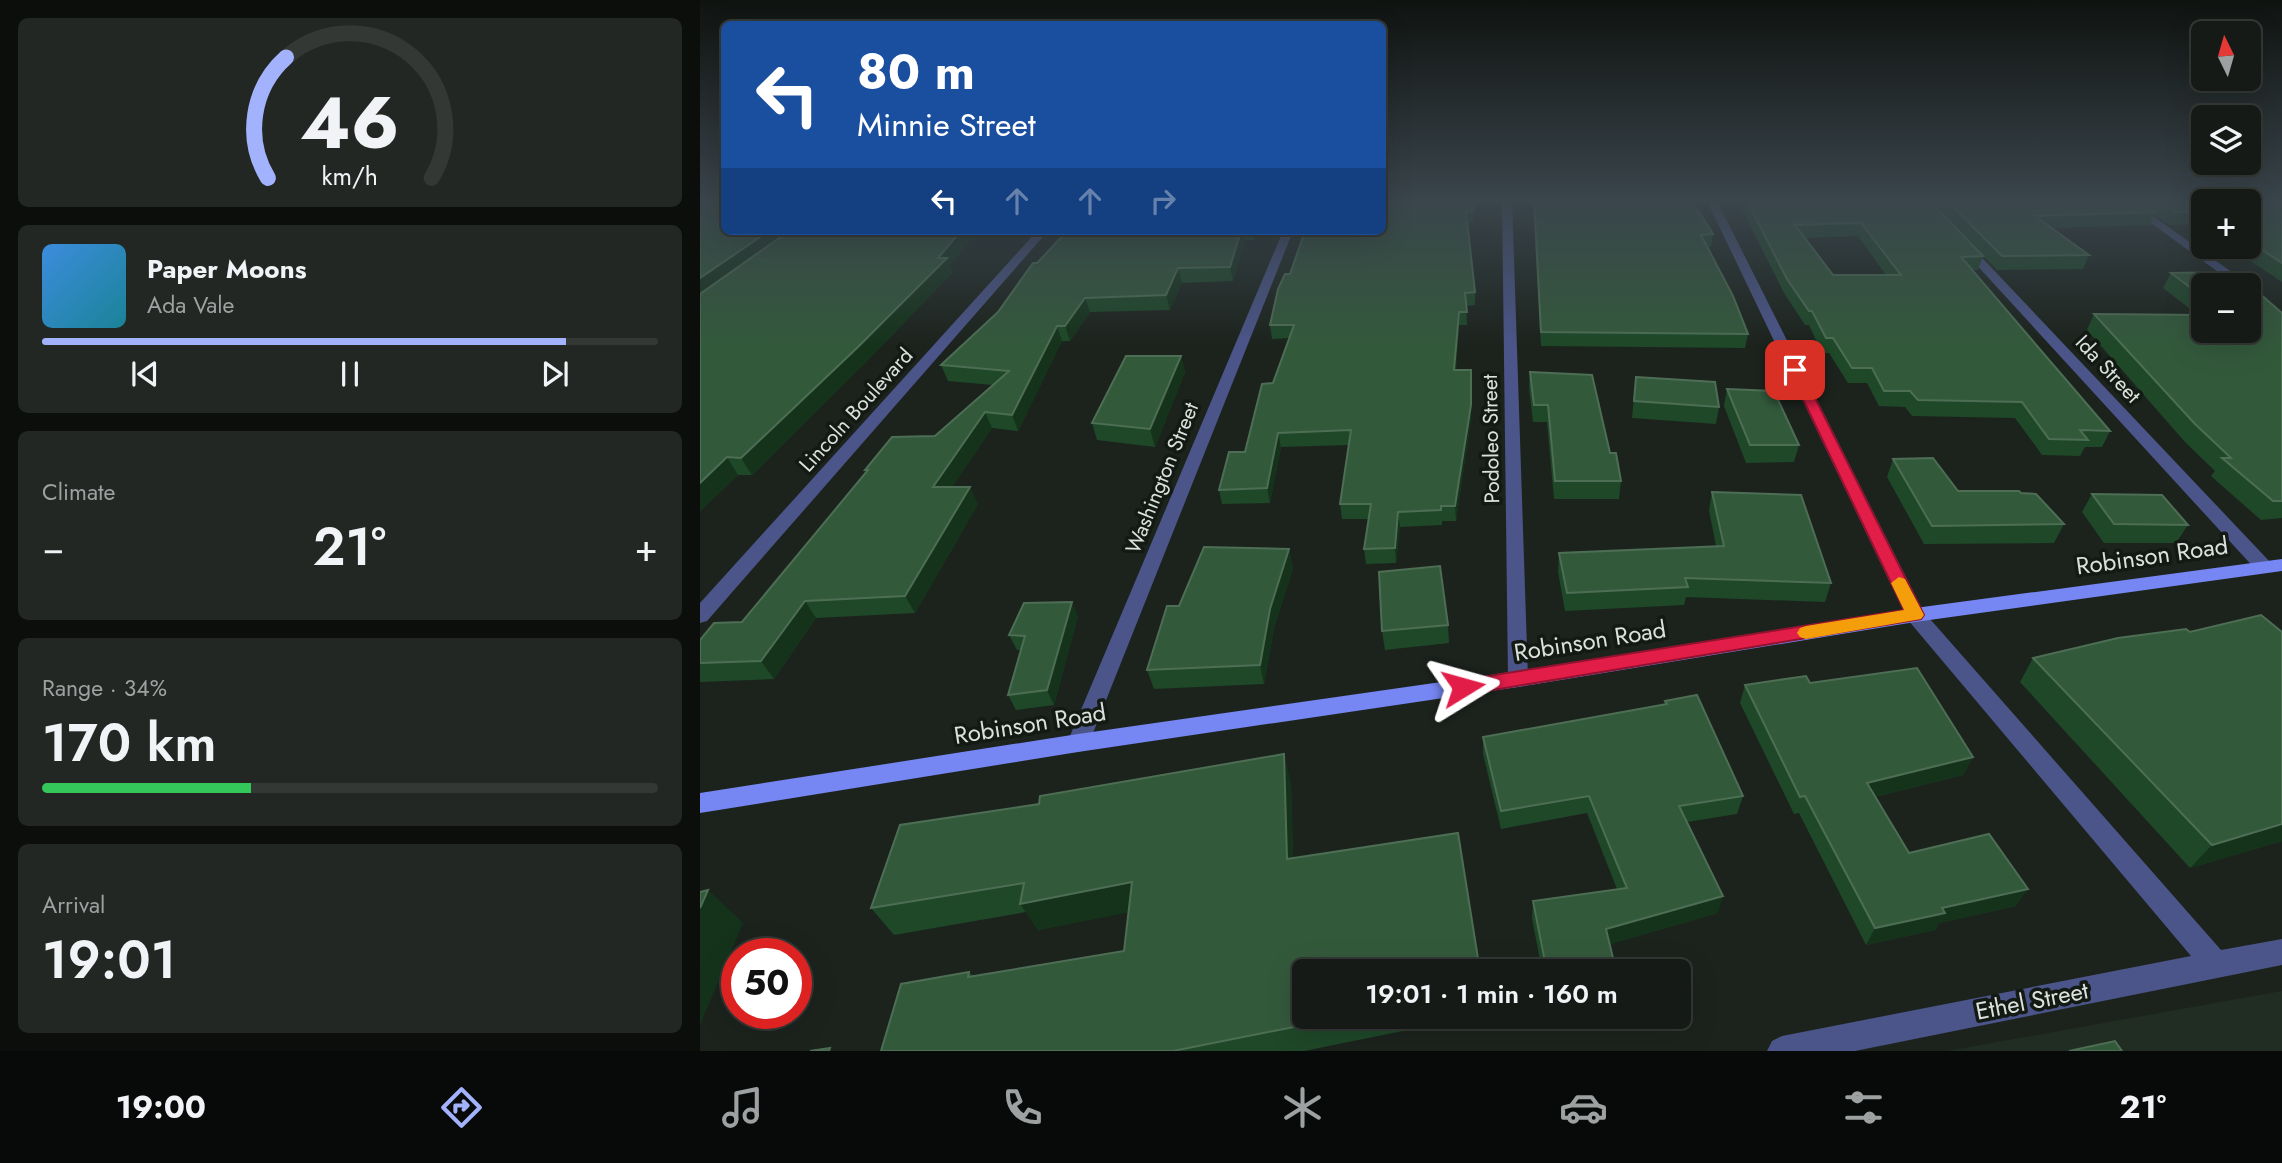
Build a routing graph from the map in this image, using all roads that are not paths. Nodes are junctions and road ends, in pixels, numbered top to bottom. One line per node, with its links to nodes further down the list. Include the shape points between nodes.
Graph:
1 (1028, 248): 10 (street, Lincoln Boulevard)
2 (1280, 248): 12 (street, Washington Street)
3 (1508, 248): 11 (street, Podoleo Street)
4 (1735, 248): 9 (street)
5 (1967, 248): 8 (street, Ida Street)
6 (2192, 248): 7 (street)
7 (2227, 273)
8 (2273, 566): 9 (main road, Robinson Road)
9 (1915, 615): 11 (main road, Robinson Road); 15 (street)
10 (700, 617)
11 (1518, 679): 12 (main road, Robinson Road)
12 (1078, 743): 13 (main road, Robinson Road)
13 (700, 803)
14 (2282, 952): 15 (street, Ethel Street)
15 (2216, 965): 16 (street, Ethel Street)
16 (1782, 1051)

